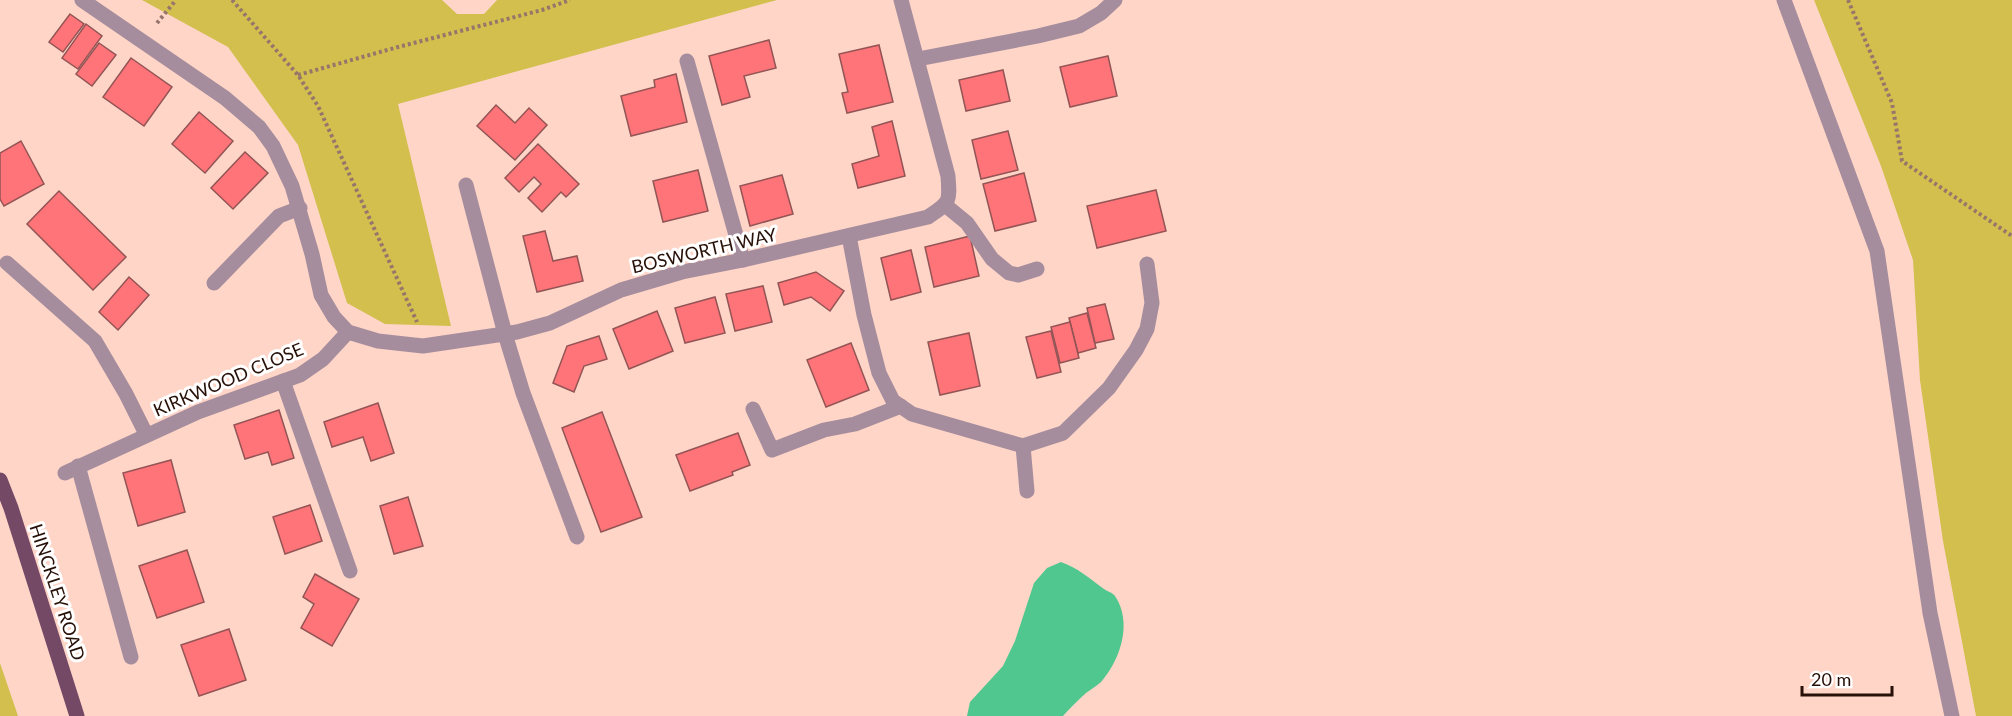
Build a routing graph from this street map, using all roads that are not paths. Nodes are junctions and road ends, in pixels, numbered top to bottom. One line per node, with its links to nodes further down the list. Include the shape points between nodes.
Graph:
1 (82, 0): 9 (street, via 225,98 259,127 287,172)
2 (901, 0): 5 (street)
3 (1115, 0): 5 (street, via 1101,14 1079,26)
4 (1784, 0): 29 (street, via 1877,250 1930,614)
5 (918, 59): 8 (street, via 948,176)
6 (687, 61): 11 (street)
7 (466, 185): 17 (street)
8 (945, 206): 10 (street, BOSWORTH WAY, via 928,217); 14 (street, via 967,223 992,259 1009,273 1018,275)
9 (300, 208): 15 (street, via 279,216); 16 (street, via 321,295)
10 (849, 236): 11 (street, BOSWORTH WAY); 19 (street, via 879,373 893,401)
11 (743, 260): 17 (street, BOSWORTH WAY, via 621,290 550,323)
12 (7, 263): 21 (street, KIRKWOOD CLOSE, via 95,342)
13 (1148, 264): 22 (street, via 1152,303 1147,329 1136,350 1109,388 1063,433)
14 (1037, 269)
15 (214, 283)
16 (348, 332): 17 (street, BOSWORTH WAY, via 378,341 423,346); 18 (street, KIRKWOOD CLOSE, via 323,359)
17 (505, 334): 25 (street)
18 (284, 381): 21 (street, KIRKWOOD CLOSE); 26 (street)
19 (901, 406): 20 (street, via 772,450); 22 (street, via 912,414)
20 (753, 409)
21 (146, 434): 27 (street, KIRKWOOD CLOSE, via 71,469)
22 (1023, 446): 24 (street)
23 (0, 480): 28 (main road, HINCKLEY ROAD)
24 (1026, 490)
25 (577, 537)
26 (350, 571)
27 (131, 657)
28 (78, 716)
29 (1952, 716)

